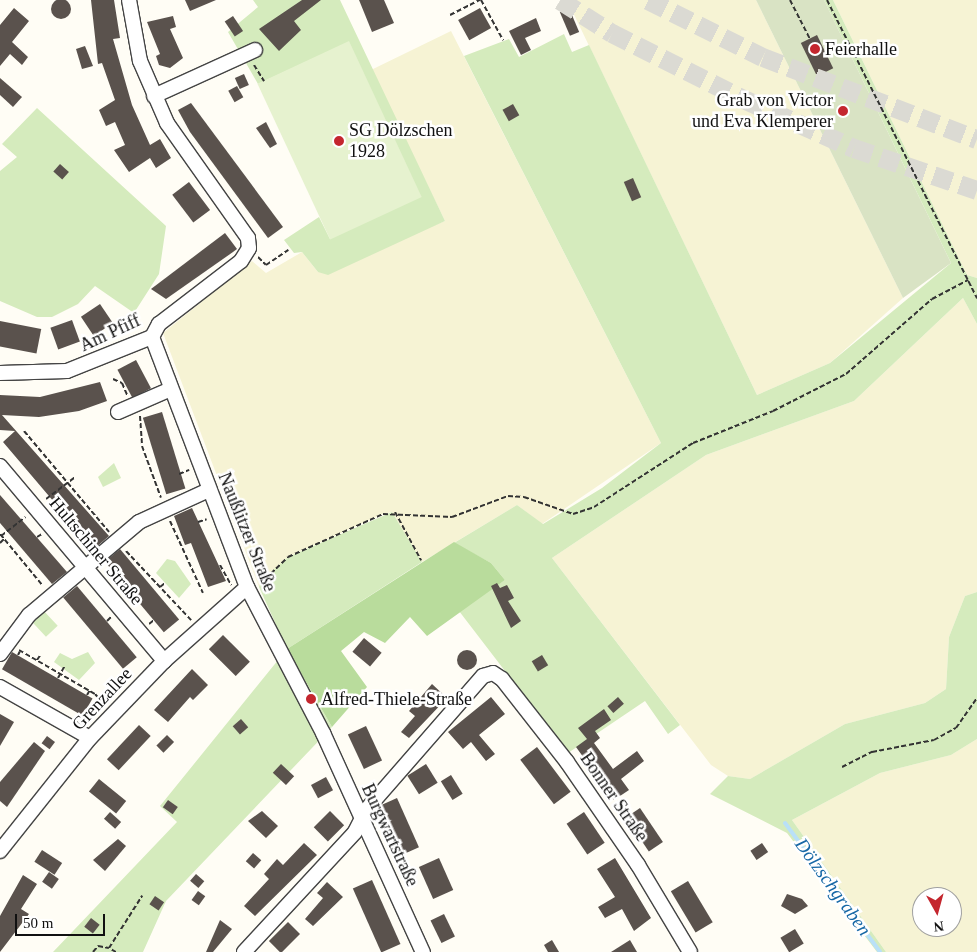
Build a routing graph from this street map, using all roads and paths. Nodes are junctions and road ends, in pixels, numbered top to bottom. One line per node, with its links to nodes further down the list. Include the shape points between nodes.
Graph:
1 (128, 0): 10 (street, via 140,61)
2 (481, 0): 5 (path); 7 (path)
3 (790, 0): 6 (path)
4 (827, 0): 13 (path)
5 (450, 15)
6 (810, 39)
7 (503, 40)
8 (249, 52): 9 (path); 10 (street)
9 (264, 81)
10 (154, 96): 11 (street, via 183,151 248,238)
11 (249, 248): 12 (path, via 266,266); 16 (street, Am Pfiff, via 241,261 159,324)
12 (288, 250)
13 (968, 280): 14 (path); 30 (path, via 932,300 846,374 773,411 693,443 594,507 574,514 524,497 508,496 452,517)
14 (976, 295): 15 (path)
15 (977, 298)
16 (152, 337): 17 (street, Am Pfiff, via 67,371); 19 (street, Naußlitzer Straße)
17 (0, 373)
18 (113, 379): 20 (path, via 125,387)
19 (171, 388): 20 (street); 27 (street, Naußlitzer Straße)
20 (130, 411): 28 (path, via 144,438 142,446)
21 (24, 431): 26 (path)
22 (0, 466): 29 (street, Hultschiner Straße)
23 (187, 471): 24 (path)
24 (179, 474)
25 (75, 477): 26 (path)
26 (68, 481): 29 (path); 34 (path)
27 (209, 490): 28 (street); 43 (street, Naußlitzer Straße)
28 (163, 504): 40 (street); 44 (path)
29 (35, 508): 33 (path); 40 (street, Hultschiner Straße)
30 (395, 512): 38 (path); 43 (path, via 288,557 260,586)
31 (207, 519): 32 (path)
32 (198, 522)
33 (1, 535): 35 (path)
34 (113, 537)
35 (4, 539): 36 (path); 45 (path)
36 (0, 543)
37 (124, 550): 42 (path)
38 (420, 560)
39 (220, 565): 43 (path)
40 (86, 568): 45 (street); 52 (street, Hultschiner Straße)
41 (165, 582): 42 (path)
42 (160, 586): 46 (path)
43 (243, 591): 46 (street, Grenzallee); 61 (street, Naußlitzer Straße)
44 (203, 593)
45 (52, 596): 47 (street)
46 (200, 629): 52 (street, Grenzallee)
47 (3, 648): 48 (path)
48 (20, 651): 50 (path); 51 (path)
49 (41, 654): 51 (path)
50 (18, 656)
51 (37, 660): 54 (path)
52 (164, 661): 60 (street, Grenzallee)
53 (64, 667): 54 (path)
54 (60, 673): 55 (path); 57 (path)
55 (58, 678)
56 (0, 686): 62 (street)
57 (90, 690): 58 (path); 60 (path)
58 (87, 695)
59 (977, 698): 63 (path, via 956,728 934,740 872,752)
60 (113, 715): 62 (street, Grenzallee)
61 (323, 733): 64 (street, Burgwartstraße)
62 (90, 738): 65 (street, Grenzallee)
63 (842, 767)
64 (362, 821): 70 (street); 71 (street, Burgwartstraße); 72 (street, Bonner Straße, via 366,810 483,676 493,673 502,679 567,762 638,865)
65 (0, 851)
66 (142, 896): 67 (path)
67 (109, 948): 68 (path, via 98,946); 69 (path)
68 (93, 952)
69 (116, 952)
70 (244, 952)
71 (423, 952)
72 (690, 952)

